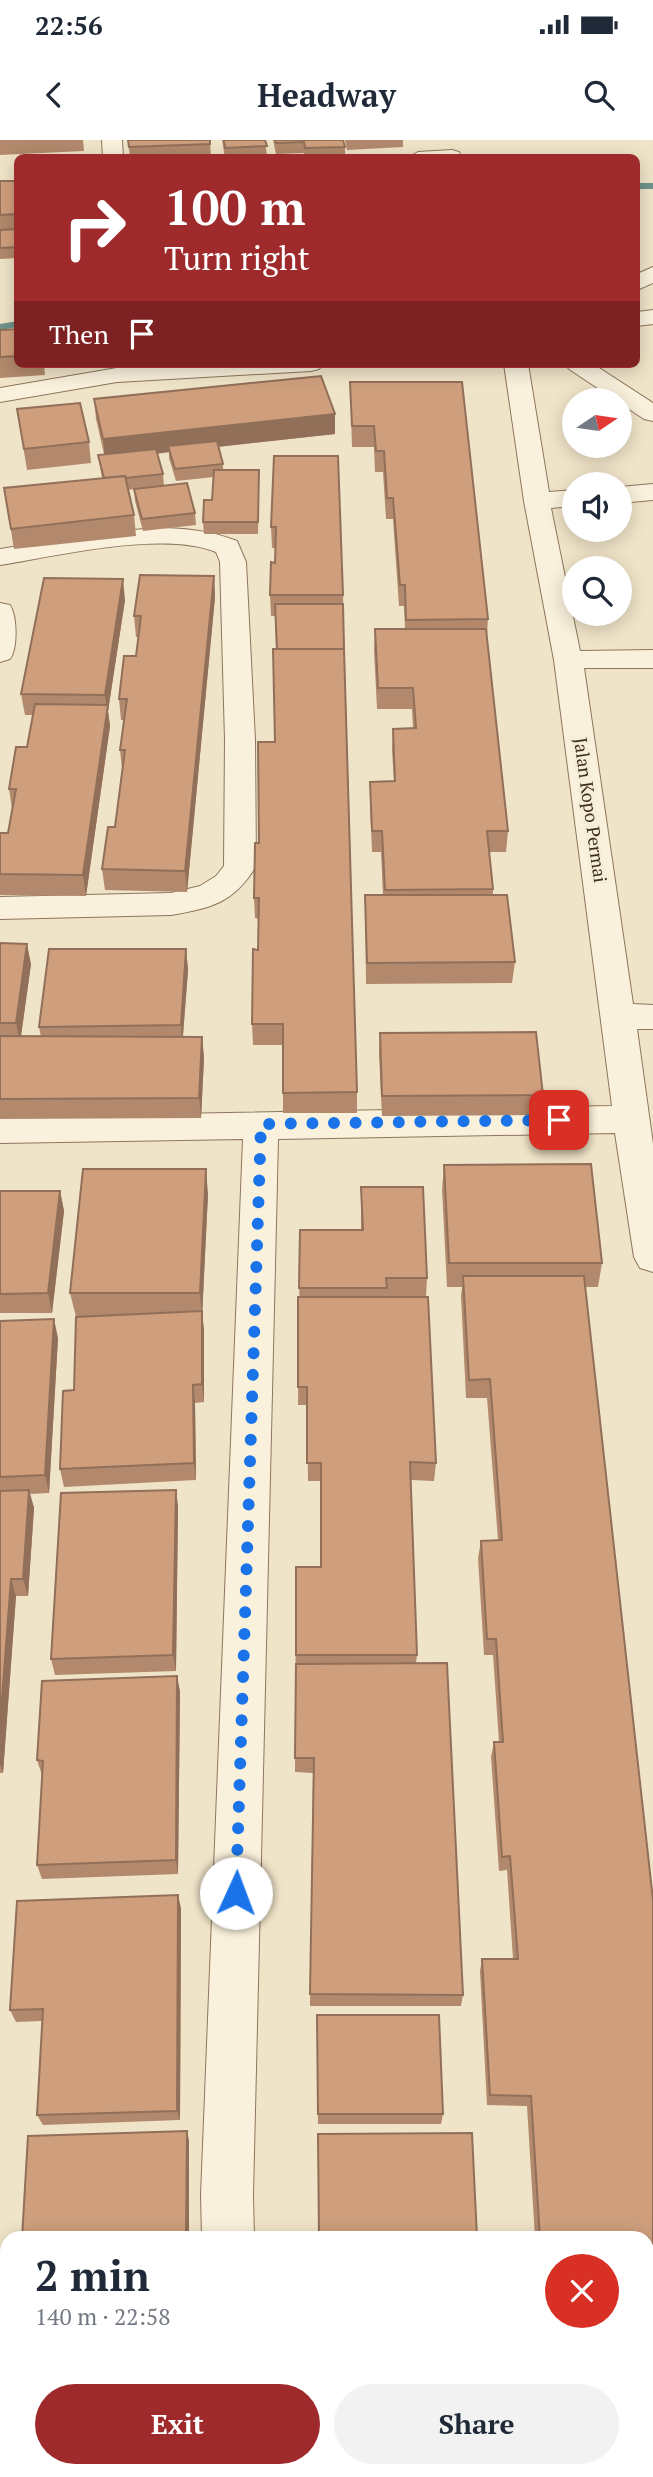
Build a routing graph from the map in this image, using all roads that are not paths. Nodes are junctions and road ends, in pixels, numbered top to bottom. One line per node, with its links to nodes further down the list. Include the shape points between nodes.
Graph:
1 (153, 368): 5 (street)
2 (248, 368): 5 (street)
3 (517, 368): 11 (street, Jalan Kopo Permai)
4 (583, 368): 7 (street)
5 (121, 376): 6 (street)
6 (0, 395)
7 (653, 414)
8 (653, 492): 9 (street)
9 (632, 494)
10 (562, 499): 11 (street)
11 (537, 501): 16 (street, Jalan Kopo Permai)
12 (0, 557): 17 (street, via 165,536 210,538 228,547 233,556 240,740 240,866 230,883 209,896 171,904)
13 (0, 613): 14 (street)
14 (0, 653)
15 (653, 659): 16 (street)
16 (568, 660): 18 (street, Jalan Kopo Permai)
17 (0, 908)
18 (617, 1016): 19 (street); 20 (street, Jalan Kopo Permai)
19 (653, 1017)
20 (631, 1119): 21 (street); 23 (street, Jalan Kopo Permai)
21 (261, 1124): 22 (street); 24 (street)
22 (0, 1129)
23 (653, 1257)
24 (228, 2231)

